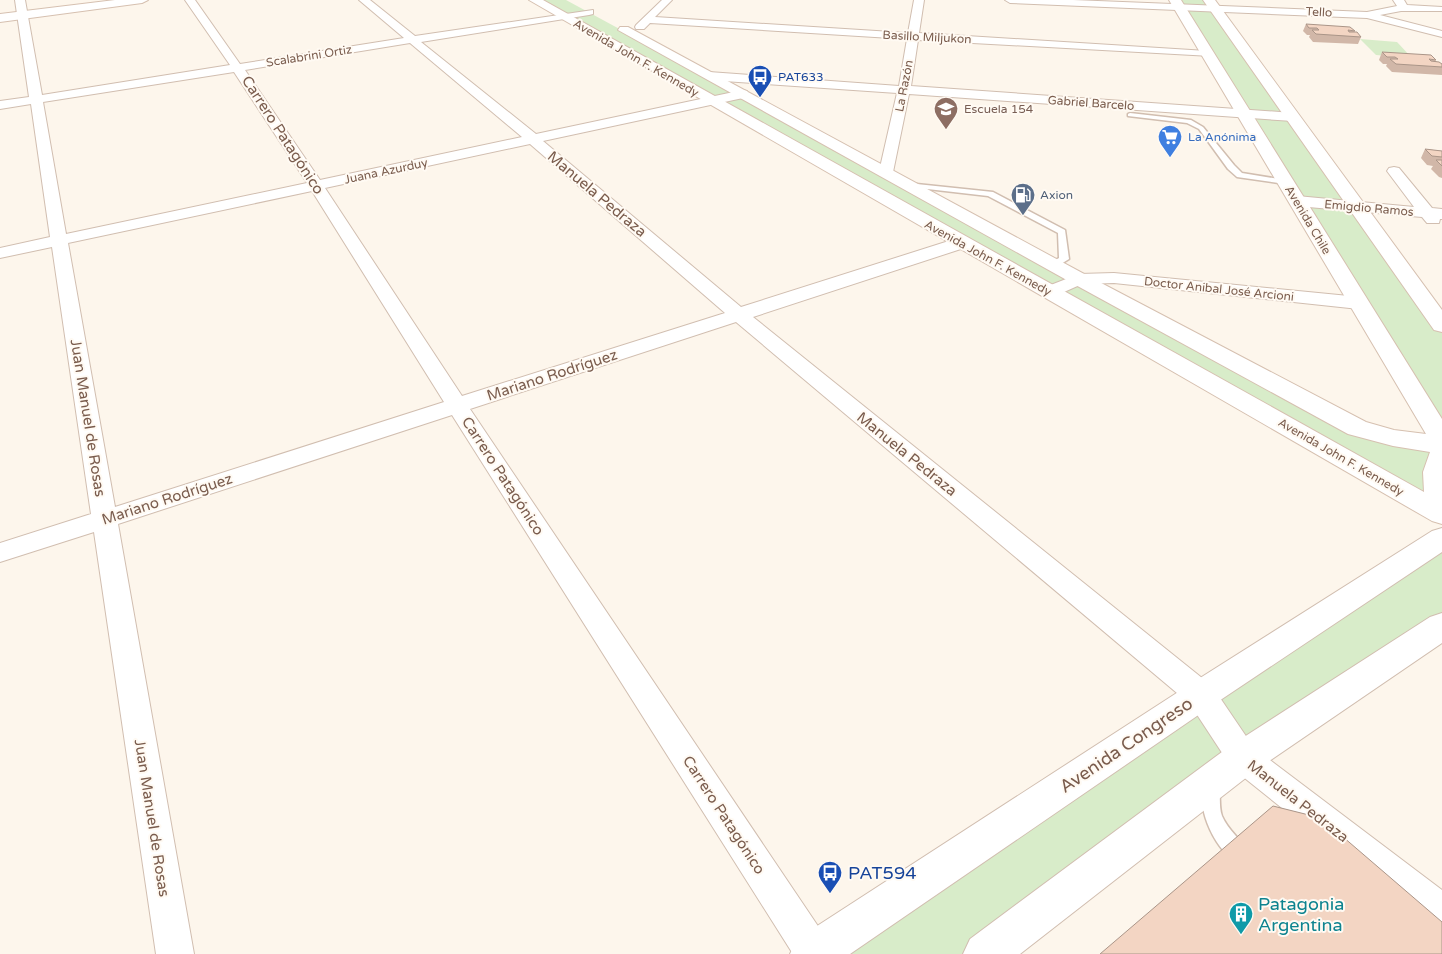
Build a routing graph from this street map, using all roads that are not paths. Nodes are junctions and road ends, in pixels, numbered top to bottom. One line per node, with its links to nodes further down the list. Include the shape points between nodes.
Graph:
1 (98, 0): 16 (main road)
2 (142, 0): 16 (main road)
3 (190, 0): 25 (street, Carrero Patagónico)
4 (364, 0): 23 (street, Manuela Pedraza)
5 (535, 0): 13 (main road, Avenida John F. Kennedy)
6 (667, 0): 18 (street)
7 (919, 0): 22 (street, La Razón)
8 (1010, 0): 10 (street, Tello)
9 (1247, 0): 14 (street)
10 (1177, 4): 11 (street, Tello); 24 (main road, Avenida Chile)
11 (1211, 4): 14 (street, Tello); 34 (main road)
12 (1400, 4): 15 (street); 17 (street)
13 (564, 8): 21 (main road, Avenida John F. Kennedy, via 589,12); 23 (street, Scalabrini Ortiz); 30 (main road, Avenida John F. Kennedy)
14 (1255, 9): 17 (street, Tello); 19 (street)
15 (1440, 9)
16 (13, 11): 29 (street, Juan Manuel de Rosas)
17 (1367, 15): 20 (street)
18 (647, 20): 21 (street); 22 (street, Basillo Miljukon)
19 (1265, 22)
20 (1442, 34)
21 (632, 35): 26 (main road, Avenida John F. Kennedy)
22 (914, 36): 24 (street, Basillo Miljukon); 27 (street, La Razón)
23 (411, 40): 25 (street, Scalabrini Ortiz); 35 (street, Manuela Pedraza)
24 (1207, 54): 32 (main road, Avenida Chile)
25 (239, 67): 29 (street, Scalabrini Ortiz); 40 (street, Carrero Patagónico)
26 (709, 76): 27 (street, Gabriel Barcelo); 28 (main road, Avenida John F. Kennedy)
27 (904, 90): 32 (street, Gabriel Barcelo); 37 (street, La Razón)
28 (743, 94): 30 (street, Juana Azurduy); 37 (main road, Avenida John F. Kennedy)
29 (36, 99): 31 (street, Scalabrini Ortiz); 45 (street, Juan Manuel de Rosas)
30 (712, 101): 35 (street, Juana Azurduy); 46 (main road, Avenida John F. Kennedy)
31 (0, 105)
32 (1244, 114): 34 (street, Gabriel Barcelo); 38 (main road, Avenida Chile)
33 (1130, 115): 38 (lane, via 1189,121 1201,128 1240,175)
34 (1292, 117): 42 (main road)
35 (533, 139): 40 (street, Juana Azurduy); 52 (street, Manuela Pedraza)
36 (1394, 171): 43 (street)
37 (886, 172): 39 (main road, Avenida John F. Kennedy)
38 (1285, 182): 41 (main road, Avenida Chile)
39 (910, 185): 48 (main road, Avenida John F. Kennedy); 48 (lane, via 990,194 1062,232 1064,259)
40 (317, 186): 45 (street, Juana Azurduy); 54 (street, Carrero Patagónico)
41 (1296, 201): 42 (street, Emigdio Ramos); 51 (main road, Avenida Chile)
42 (1357, 207): 43 (street, Emigdio Ramos); 53 (main road)
43 (1435, 214): 44 (street)
44 (1442, 231)
45 (59, 240): 47 (street, Juana Azurduy); 60 (street, Juan Manuel de Rosas)
46 (962, 243): 50 (main road, Avenida John F. Kennedy); 52 (street, Mariano Rodríguez)
47 (0, 253)
48 (1053, 265): 49 (main road, Avenida John F. Kennedy)
49 (1079, 279): 50 (street); 51 (street, Doctor Anibal José Arcioni, via 1114,278); 56 (main road, Avenida John F. Kennedy, via 1357,428 1393,438)
50 (1049, 292): 59 (main road, Avenida John F. Kennedy)
51 (1359, 304): 55 (main road, Avenida Chile)
52 (739, 315): 54 (street, Mariano Rodríguez); 64 (street, Manuela Pedraza)
53 (1442, 325)
54 (458, 406): 60 (street, Mariano Rodríguez); 69 (street, Carrero Patagónico)
55 (1442, 440)
56 (1442, 445)
57 (1442, 453): 58 (main road, via 1436,467 1437,489)
58 (1442, 502)
59 (1442, 514)
60 (104, 519): 62 (street, Mariano Rodríguez); 68 (street, Juan Manuel de Rosas)
61 (1442, 538): 64 (main road, Avenida Congreso)
62 (0, 553)
63 (1442, 626): 65 (main road)
64 (1201, 695): 65 (street, Manuela Pedraza); 69 (main road, Avenida Congreso)
65 (1228, 768): 66 (lane, via 1209,798 1215,824); 67 (street, Manuela Pedraza); 70 (main road)
66 (1252, 869)
67 (1442, 913)
68 (174, 954)
69 (814, 954)
70 (985, 954)

